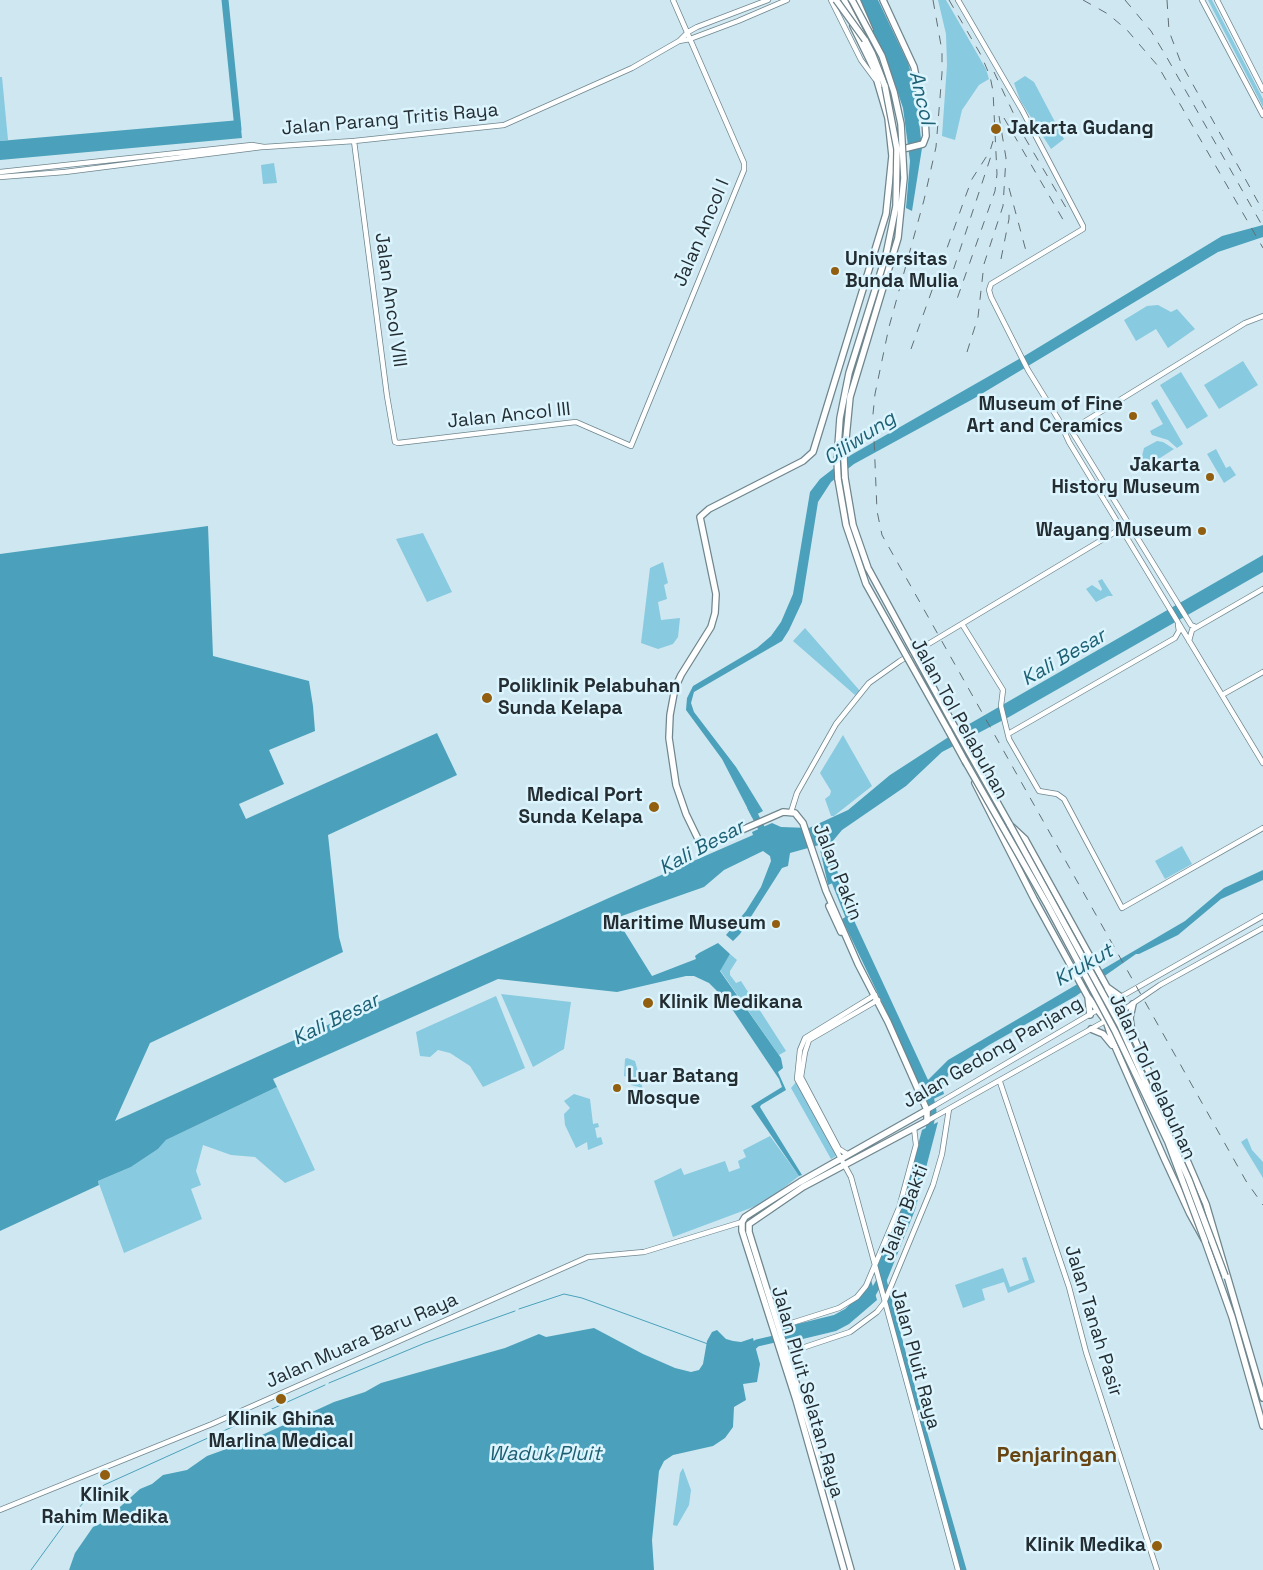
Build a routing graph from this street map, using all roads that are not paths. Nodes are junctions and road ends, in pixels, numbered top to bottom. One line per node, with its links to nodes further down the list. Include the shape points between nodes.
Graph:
1 (674, 0): 14 (street, Jalan Ancol I)
2 (768, 0): 13 (street, Jalan Parang Tritis Raya)
3 (787, 0): 15 (street, Jalan Parang Tritis Raya)
4 (830, 0): 20 (street, via 861,60)
5 (838, 0): 17 (highway, bridge); 20 (highway)
6 (844, 0): 17 (highway, Jalan Tol Pelabuhan, bridge)
7 (852, 0): 19 (highway, Jalan Tol Pelabuhan, bridge)
8 (857, 0): 19 (highway, bridge)
9 (883, 0): 27 (highway, via 919,80 925,120 923,144)
10 (958, 0): 33 (street, via 1022,110 1083,226 1083,229 990,287 990,297)
11 (1202, 0): 22 (street)
12 (1218, 0): 21 (street)
13 (697, 27): 14 (street, Jalan Parang Tritis Raya); 15 (street)
14 (688, 32): 16 (street, Jalan Ancol I); 18 (street, Jalan Parang Tritis Raya)
15 (700, 35): 16 (street, Jalan Parang Tritis Raya)
16 (690, 39): 18 (street, Jalan Parang Tritis Raya); 35 (street, Jalan Ancol I, via 744,163 744,170)
17 (865, 40): 47 (highway, Jalan Tol Pelabuhan, bridge, via 881,74 892,110 897,149 897,193 888,247 845,388 838,438 839,490 852,547 866,584)
18 (679, 41): 25 (street, Jalan Parang Tritis Raya, via 632,68 504,125)
19 (874, 41): 50 (highway, Jalan Tol Pelabuhan, bridge, via 894,92 901,124 904,189 898,238 849,404 844,448 848,502 859,544 882,598)
20 (879, 84): 27 (highway)
21 (1260, 84): 22 (street); 23 (street)
22 (1250, 90): 24 (street)
23 (1263, 90)
24 (1263, 115)
25 (354, 141): 26 (street, Jalan Parang Tritis Raya); 34 (street, Jalan Ancol VIII, via 394,439 398,443)
26 (264, 147): 28 (street, Jalan Parang Tritis Raya, via 252,145); 30 (street, Jalan Parang Tritis Raya)
27 (894, 151): 49 (highway, via 886,214 813,452 803,461 709,509 700,518 716,594 715,613 711,627 675,688 670,716 673,772 686,814 698,840 707,844 780,813)
28 (10, 170): 29 (street, Jalan Parang Tritis Raya); 30 (street)
29 (0, 172)
30 (10, 176): 31 (street, Jalan Parang Tritis Raya)
31 (0, 177)
32 (1263, 316): 41 (street, via 1245,323 1071,432 1192,626)
33 (1039, 389): 36 (street, via 1066,441); 38 (street)
34 (415, 441): 35 (street, Jalan Ancol III, via 576,422)
35 (631, 446)
36 (1120, 529): 38 (street); 39 (street)
37 (1263, 589): 41 (street)
38 (1170, 608): 40 (street)
39 (962, 624): 46 (street, via 1003,690 1001,706); 49 (street, via 900,661 861,691 824,743 797,793)
40 (1179, 625): 42 (street); 43 (street)
41 (1196, 627): 43 (street, via 1189,633)
42 (1175, 638): 43 (street); 46 (street)
43 (1189, 642): 45 (street)
44 (1263, 672): 45 (street)
45 (1222, 695): 48 (street)
46 (1008, 734): 51 (street, via 1039,791 1057,794 1064,799 1122,908)
47 (965, 761): 57 (highway, bridge); 82 (highway, Jalan Tol Pelabuhan, bridge, via 1053,914 1115,1031 1171,1151)
48 (1263, 764)
49 (791, 812): 59 (highway, Jalan Pakin, via 802,824 826,890)
50 (1010, 825): 56 (highway, via 1025,839); 84 (highway, Jalan Tol Pelabuhan, bridge, via 1128,1042 1189,1180)
51 (1263, 828)
52 (1263, 916): 54 (street, Jalan Gedong Panjang)
53 (1263, 928): 55 (street, Jalan Gedong Panjang)
54 (1217, 942): 55 (street); 58 (street, Jalan Gedong Panjang)
55 (1220, 951): 61 (street, Jalan Gedong Panjang)
56 (1106, 986): 58 (highway); 60 (highway)
57 (1088, 996): 62 (highway); 64 (highway)
58 (1121, 997): 60 (street, Jalan Gedong Panjang)
59 (876, 998): 73 (highway, Jalan Pakin); 77 (street, via 821,1029 807,1044 801,1077)
60 (1112, 1003): 62 (street, Jalan Gedong Panjang); 63 (highway)
61 (1133, 1004): 63 (street, Jalan Gedong Panjang); 67 (highway, via 1130,1018)
62 (1099, 1009): 64 (street, Jalan Gedong Panjang); 65 (highway)
63 (1117, 1014): 65 (street, Jalan Gedong Panjang); 67 (highway)
64 (1090, 1015): 69 (street, Jalan Gedong Panjang)
65 (1106, 1021): 66 (street, Jalan Gedong Panjang); 68 (highway)
66 (1091, 1029): 68 (highway, via 1104,1034); 70 (street, Jalan Gedong Panjang)
67 (1137, 1046): 84 (highway, bridge, via 1206,1204)
68 (1117, 1052): 82 (highway, bridge)
69 (1000, 1067): 70 (street); 72 (street, Jalan Gedong Panjang)
70 (1005, 1079): 71 (street, Jalan Gedong Panjang)
71 (1000, 1082): 74 (street, Jalan Gedong Panjang); 97 (street, Jalan Tanah Pasir, via 1069,1287 1088,1359)
72 (947, 1097): 73 (street, Jalan Gedong Panjang); 74 (street, Jalan Bakti)
73 (929, 1109): 75 (highway, Jalan Pakin); 78 (highway, Jalan Gedong Panjang)
74 (948, 1109): 75 (street, Jalan Gedong Panjang); 85 (street, Jalan Bakti, via 942,1154 933,1185)
75 (928, 1120): 76 (highway, Jalan Gedong Panjang)
76 (914, 1128): 80 (highway, Jalan Gedong Panjang); 83 (street, Jalan Bakti, via 916,1144 899,1208)
77 (828, 1135): 78 (street, via 840,1151); 79 (street, Jalan Pluit Raya)
78 (847, 1154): 79 (highway, Jalan Gedong Panjang)
79 (840, 1158): 80 (street, Jalan Pluit Raya); 81 (highway, Jalan Gedong Panjang, via 745,1217)
80 (845, 1166): 81 (highway, Jalan Gedong Panjang); 83 (street, Jalan Pluit Raya, via 851,1177)
81 (746, 1223): 87 (highway, Jalan Pluit Selatan Raya); 93 (street, Jalan Muara Baru Raya, via 644,1252 588,1257 212,1424)
82 (1205, 1241): 90 (highway, Jalan Tol Pelabuhan, via 1232,1317)
83 (875, 1269): 85 (street, Jalan Pluit Raya); 87 (street, Jalan Bakti, via 866,1286 849,1304)
84 (1225, 1276): 89 (highway, Jalan Tol Pelabuhan)
85 (885, 1297): 86 (street, Jalan Bakti)
86 (884, 1303): 88 (street, Jalan Bakti, via 850,1332); 96 (street, Jalan Pluit Raya)
87 (778, 1328): 88 (highway, Jalan Pluit Selatan Raya)
88 (785, 1352): 91 (highway, Jalan Pluit Selatan Raya); 92 (highway, Jalan Pluit Selatan Raya)
89 (1263, 1398)
90 (1263, 1426)
91 (832, 1504): 92 (highway); 95 (highway, Jalan Pluit Selatan Raya)
92 (825, 1506): 94 (highway, Jalan Pluit Selatan Raya)
93 (0, 1510)
94 (844, 1570)
95 (851, 1570)
96 (958, 1570)
97 (1157, 1570)

